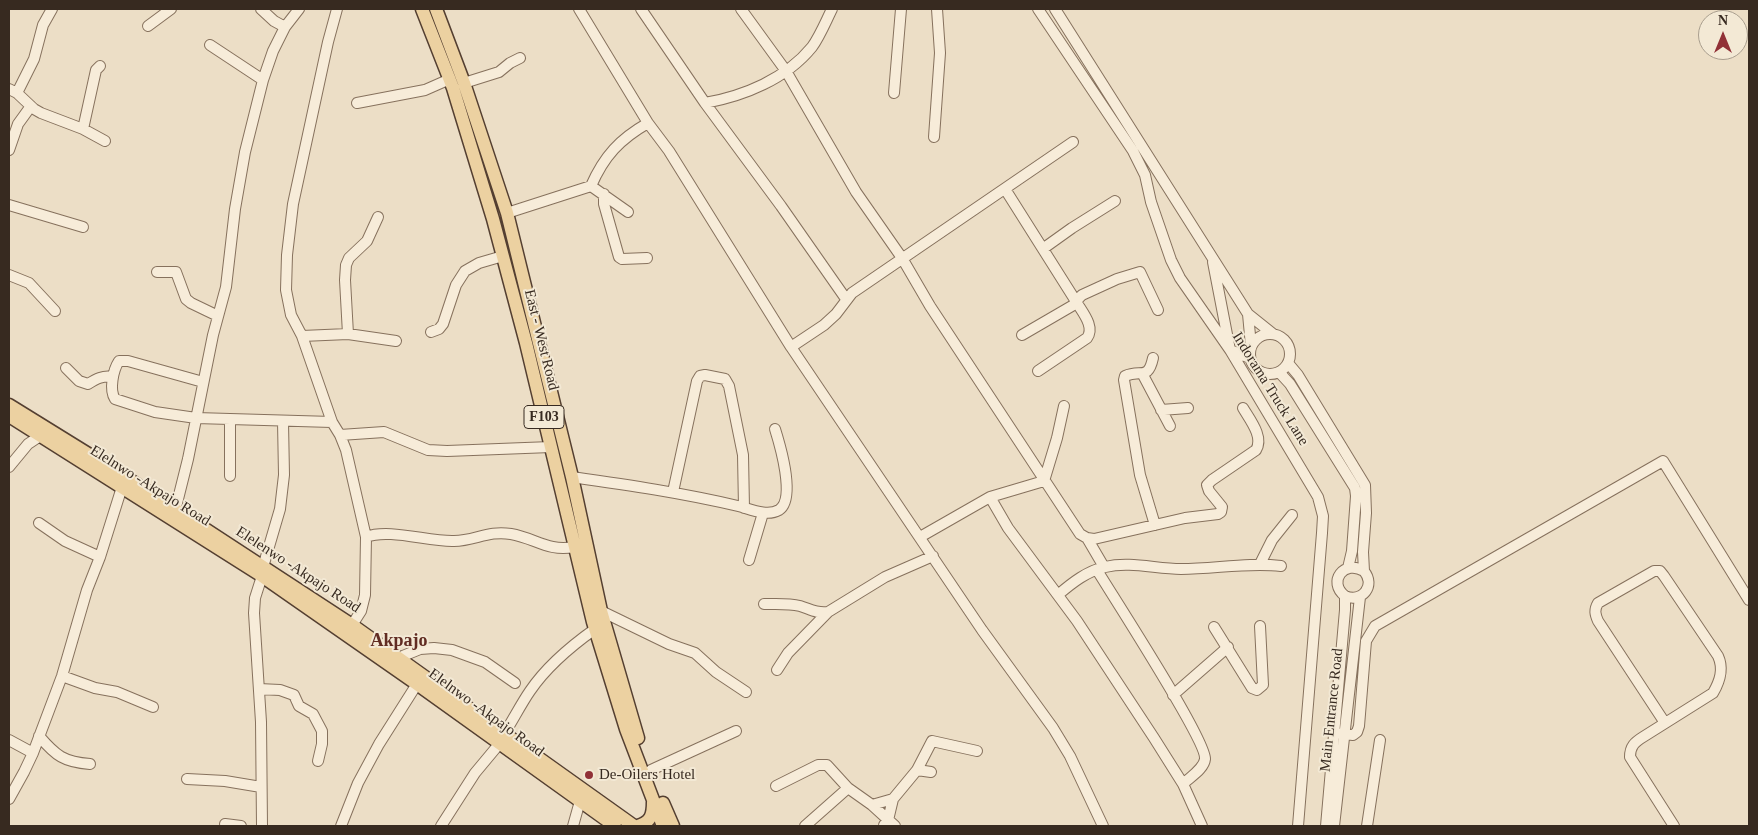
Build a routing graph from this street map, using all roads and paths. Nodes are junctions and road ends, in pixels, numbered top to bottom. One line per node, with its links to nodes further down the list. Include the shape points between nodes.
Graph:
1 (52, 9): 25 (street, via 43,25 34,59)
2 (170, 9): 16 (street)
3 (260, 9): 17 (street)
4 (299, 9): 17 (street)
5 (337, 9): 63 (street, via 293,204 287,255 286,290 291,315)
6 (422, 9): 22 (main road, East - West Road / F103)
7 (436, 9): 24 (main road, East - West Road / F103)
8 (579, 9): 30 (street)
9 (641, 9): 28 (street)
10 (741, 9): 21 (street)
11 (832, 9): 21 (street, via 814,45)
12 (901, 9): 26 (street)
13 (938, 9): 34 (street, via 940,52)
14 (1038, 9): 32 (street, Indorama Truck Lane)
15 (1055, 9): 31 (street)
16 (148, 26)
17 (285, 27): 23 (street)
18 (210, 45): 23 (street)
19 (520, 58): 24 (street, via 499,72)
20 (100, 66): 33 (street, via 96,70)
21 (786, 71): 28 (street, via 751,91 730,99); 51 (street, via 856,192)
22 (450, 79): 27 (street, via 425,90); 49 (main road, East - West Road / F103)
23 (263, 80): 59 (street, via 245,152 226,287)
24 (464, 83): 44 (main road, East - West Road / F103)
25 (13, 91): 29 (street)
26 (894, 93)
27 (357, 103)
28 (704, 103): 54 (street)
29 (31, 106): 33 (street); 37 (street, via 18,124)
30 (648, 122): 38 (street, via 614,148); 67 (street)
31 (1128, 122): 32 (street); 48 (street)
32 (1115, 125): 68 (street, Indorama Truck Lane, via 1145,175 1151,202 1180,278)
33 (83, 129): 35 (street)
34 (934, 137)
35 (104, 141)
36 (1073, 142): 39 (street)
37 (9, 150)
38 (591, 186): 40 (street); 44 (street)
39 (1005, 189): 47 (street); 51 (street)
40 (604, 194): 43 (street); 50 (street, via 619,257)
41 (1115, 201): 47 (street)
42 (9, 205): 46 (street)
43 (628, 212)
44 (507, 213): 95 (main road, East - West Road / F103)
45 (378, 217): 61 (street, via 367,241 346,265)
46 (83, 227)
47 (1044, 248): 55 (street)
48 (1211, 255): 58 (street); 68 (street)
49 (503, 256): 60 (street, via 465,271 456,285 443,324); 92 (main road, East - West Road / F103)
50 (647, 258)
51 (902, 258): 54 (street); 96 (street)
52 (157, 272): 59 (street, via 176,272 186,299)
53 (9, 275): 57 (street, via 29,283)
54 (846, 299): 67 (street, via 824,326)
55 (1077, 303): 56 (street, via 1082,295 1140,272); 64 (street); 73 (street, via 1087,320 1090,335)
56 (1158, 310)
57 (55, 312)
58 (1248, 314): 62 (street); 66 (street)
59 (218, 316): 77 (street)
60 (431, 332)
61 (348, 334): 63 (street); 65 (street)
62 (1273, 334): 66 (street, via 1260,336); 71 (street, via 1289,346)
63 (302, 336): 87 (street)
64 (1022, 336)
65 (396, 341)
66 (1251, 346): 70 (street)
67 (791, 347): 107 (street)
68 (1230, 350): 70 (street); 179 (street, Indorama Truck Lane, via 1318,497 1323,516)
69 (1153, 358): 75 (street, via 1148,372)
70 (1250, 358): 74 (street, via 1261,372)
71 (1288, 363): 74 (street); 117 (street, via 1364,485)
72 (66, 368): 76 (street, via 79,381 88,384 97,378)
73 (1038, 371)
74 (1279, 372): 115 (street, via 1290,384 1355,488 1352,551)
75 (1143, 375): 82 (street); 105 (street, via 1128,374 1124,380 1140,475)
76 (113, 377): 77 (street, via 119,361 128,361); 84 (street, via 116,399 156,412)
77 (203, 382): 84 (street)
78 (9, 405): 89 (main road, Elelenwo -Akpajo Road)
79 (1064, 406): 96 (street)
80 (1188, 408): 82 (street)
81 (1243, 408): 105 (street, via 1257,433 1259,446 1207,485 1222,512)
82 (1161, 410): 88 (street)
83 (9, 416): 89 (main road, Elelnwo -Akpajo Road)
84 (196, 418): 85 (street); 101 (street)
85 (230, 420): 86 (street); 94 (street)
86 (284, 422): 87 (street); 118 (street, via 280,509)
87 (332, 422): 91 (street)
88 (1170, 426)
89 (38, 429): 93 (street); 97 (main road, Elelnwo -Akpajo Road); 101 (main road, Elelenwo -Akpajo Road)
90 (775, 429): 102 (street, via 784,457 786,495 778,510)
91 (340, 435): 92 (street, via 384,432 428,450); 106 (street)
92 (551, 447): 109 (main road, East - West Road / F103)
93 (9, 467)
94 (230, 476)
95 (572, 477): 98 (street); 124 (main road, East - West Road / F103)
96 (1044, 481): 99 (street); 108 (street, via 1073,525)
97 (122, 487): 111 (street); 118 (main road, Elelnwo -Akpajo Road)
98 (672, 492): 100 (street); 100 (street, via 700,376 725,379 743,455)
99 (990, 497): 107 (street); 119 (street, via 1008,528)
100 (744, 508): 102 (street)
101 (175, 511): 118 (main road, Elelenwo -Akpajo Road)
102 (764, 513): 112 (street)
103 (1292, 515): 113 (street, via 1272,540)
104 (38, 523): 111 (street, via 65,541)
105 (1154, 525): 108 (street, via 1102,538)
106 (366, 537): 109 (street, via 386,535 456,541 497,532 513,534 553,549); 126 (street, via 365,595 361,611)
107 (920, 537): 110 (street)
108 (1087, 538): 116 (street)
109 (574, 547): 129 (main road, East - West Road / F103)
110 (933, 556): 125 (street, via 885,576); 177 (street, via 1053,728)
111 (100, 557): 133 (street)
112 (749, 560)
113 (1260, 564): 114 (street); 116 (street, via 1188,569 1122,565)
114 (1281, 566)
115 (1348, 568): 117 (street); 120 (street, via 1338,581 1339,590)
116 (1100, 569): 119 (street, via 1082,576); 138 (street)
117 (1364, 571): 121 (street, via 1368,587)
118 (263, 572): 126 (main road, Elelenwo -Akpajo Road); 135 (main road, Elelnwo -Akpajo Road); 136 (street, via 254,612)
119 (1059, 594): 156 (street)
120 (1345, 596): 121 (street); 142 (street)
121 (1360, 597): 143 (street, Main Entrance Road)
122 (1749, 600): 143 (street, via 1663,461 1375,626 1366,641 1359,726 1353,735)
123 (764, 604): 125 (street)
124 (600, 611): 137 (street, via 695,653); 152 (main road, East - West Road / F103)
125 (828, 612): 132 (street)
126 (352, 625): 131 (main road, Elelenwo -Akpajo Road)
127 (1260, 626): 130 (street, via 1263,685 1257,690 1252,688)
128 (1214, 627): 130 (street)
129 (595, 629): 145 (street, via 571,646 540,678); 162 (main road, East - West Road / F103, via 626,730)
130 (1228, 647): 138 (street)
131 (398, 658): 134 (street, via 420,649 452,650 485,662); 145 (main road, Elelenwo -Akpajo Road)
132 (777, 670)
133 (62, 676): 139 (street, via 117,692); 144 (street)
134 (515, 683)
135 (417, 684): 145 (main road, Elelnwo -Akpajo Road); 170 (street, via 362,775)
136 (259, 689): 150 (street, via 280,690 294,695 299,706 313,714 322,731); 158 (street)
137 (746, 692)
138 (1173, 695): 156 (street, via 1202,744 1205,756 1202,767)
139 (153, 707)
140 (1665, 722): 140 (street, via 1595,613 1598,603 1654,571 1660,571 1664,576 1721,663 1713,693); 183 (street, via 1634,744 1630,757)
141 (736, 732): 152 (street)
142 (1335, 733): 143 (street); 180 (street)
143 (1346, 735): 181 (street, Main Entrance Road)
144 (39, 736): 149 (street); 151 (street, via 54,754)
145 (502, 739): 163 (main road, Elelnwo -Akpajo Road); 171 (street, via 475,773); 174 (main road, Elelenwo -Akpajo Road)
146 (9, 740): 149 (street)
147 (1380, 740): 182 (street)
148 (977, 751): 153 (street, via 932,741)
149 (33, 753): 160 (street)
150 (318, 761)
151 (90, 764)
152 (650, 770): 176 (main road, East - West Road / F103)
153 (917, 770): 154 (street); 161 (street)
154 (931, 772)
155 (187, 779): 158 (street)
156 (1183, 784): 178 (street)
157 (776, 786): 159 (street, via 823,764 830,767)
158 (261, 787): 169 (street)
159 (848, 788): 164 (street); 167 (street)
160 (9, 798)
161 (893, 799): 164 (street); 166 (street)
162 (653, 800): 174 (main road, via 649,822); 175 (main road, East - West Road / F103)
163 (580, 801): 172 (street); 173 (main road, Elelnwo -Akpajo Road)
164 (872, 805): 166 (street)
165 (226, 824): 168 (street)
166 (889, 824)
167 (809, 825)
168 (241, 826)
169 (262, 826)
170 (342, 826)
171 (441, 826)
172 (573, 826)
173 (616, 826)
174 (636, 826)
175 (663, 826)
176 (673, 826)
177 (1103, 826)
178 (1202, 826)
179 (1298, 826)
180 (1326, 826)
181 (1334, 826)
182 (1367, 826)
183 (1674, 826)

